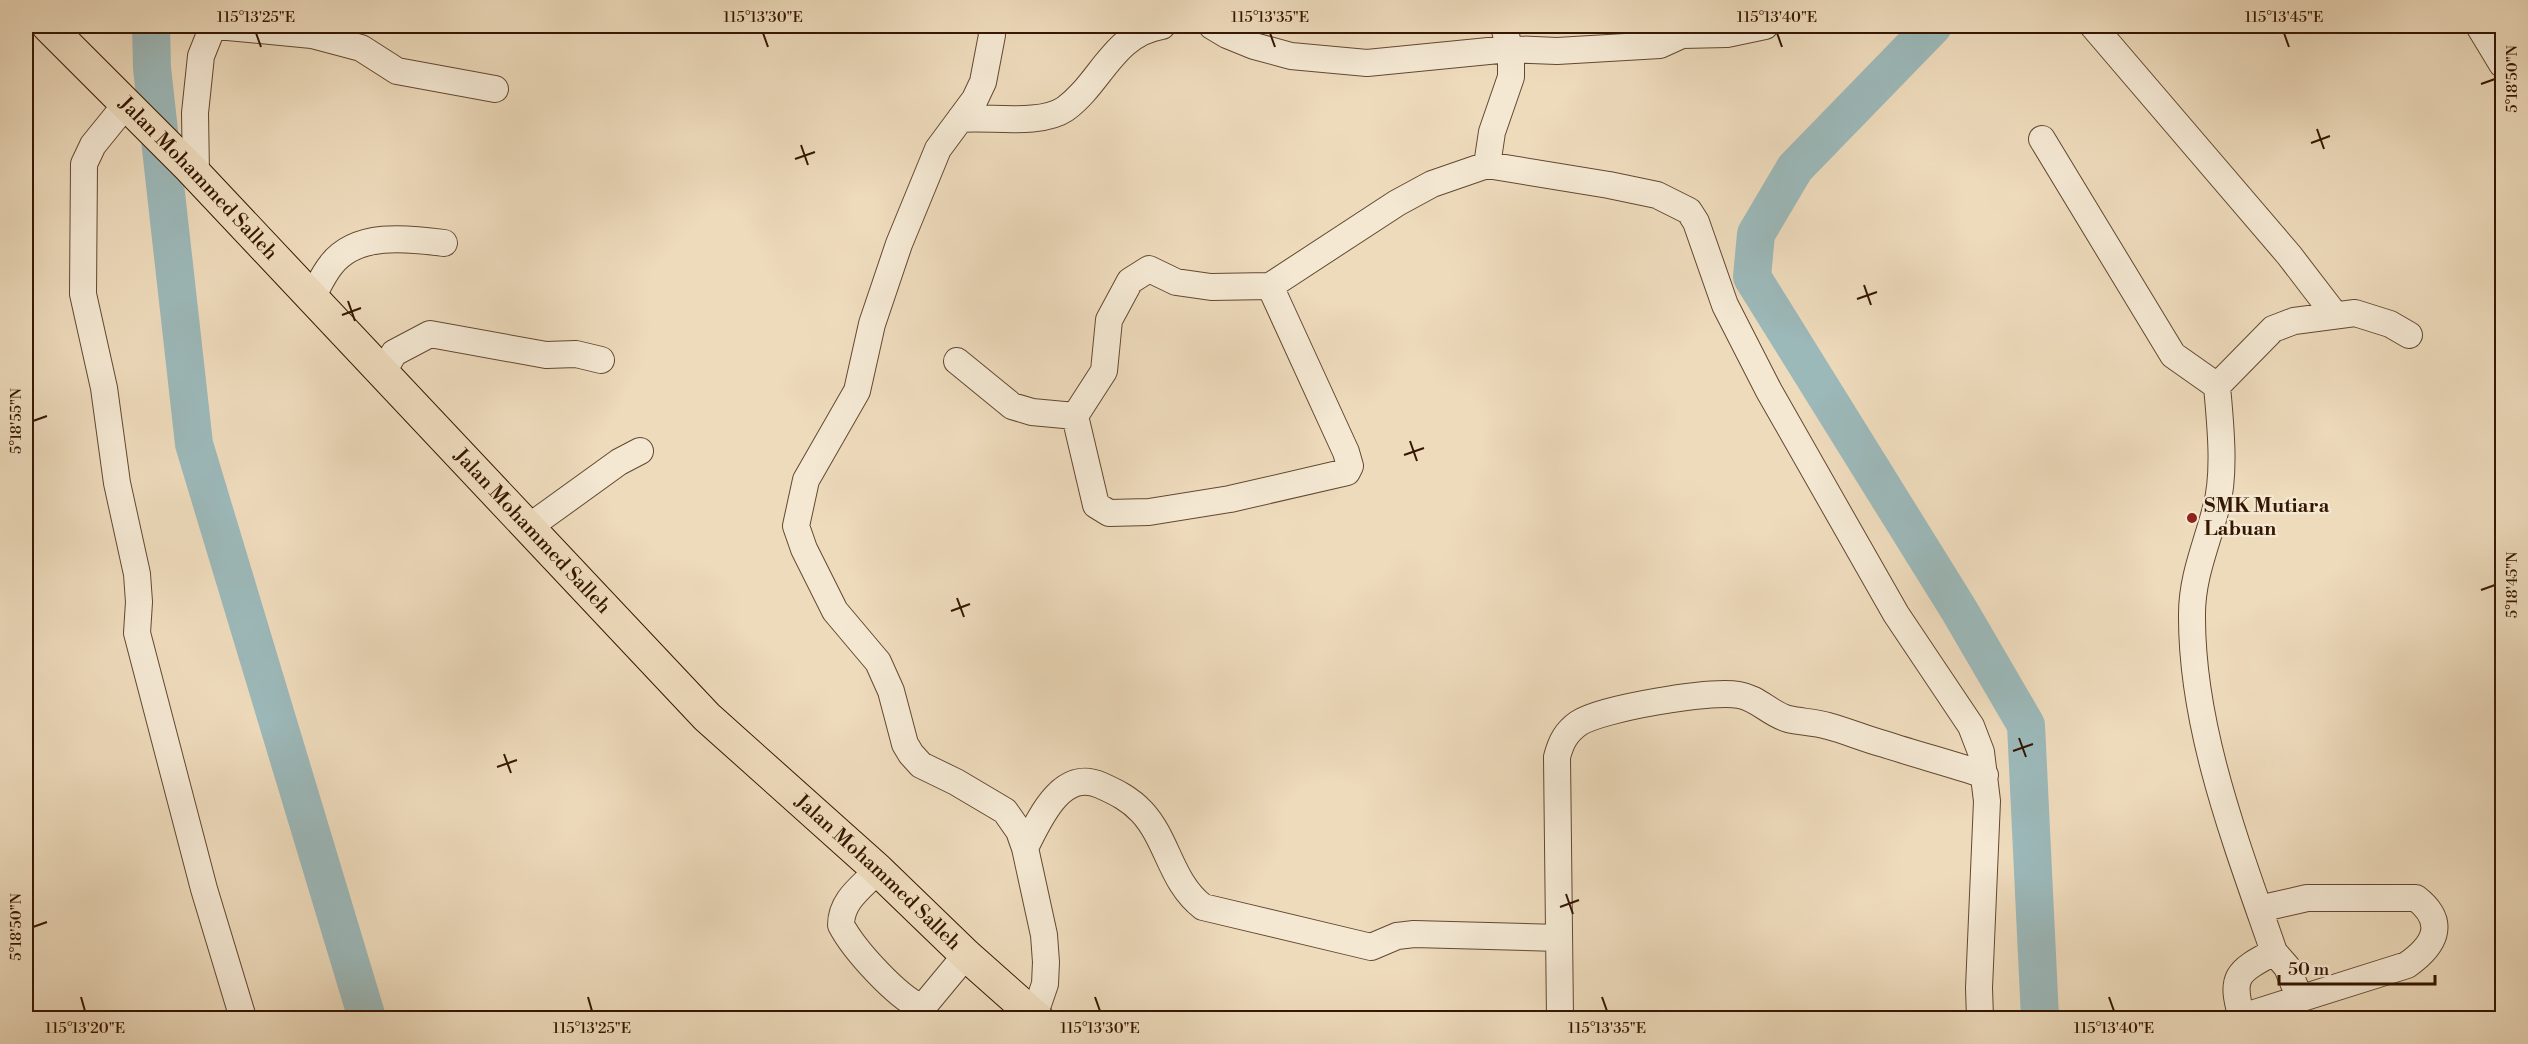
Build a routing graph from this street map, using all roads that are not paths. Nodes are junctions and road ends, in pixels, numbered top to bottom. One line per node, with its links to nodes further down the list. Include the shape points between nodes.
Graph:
1 (48, 26): 13 (main road, Jalan Mohammed Salleh)
2 (215, 26): 12 (street, via 312,35 361,48 398,71); 17 (street, via 201,56)
3 (990, 26): 14 (street, via 983,82)
4 (1162, 26): 14 (street, via 1130,38 1064,110 1040,118)
5 (1212, 26): 10 (street, via 1254,46 1291,56 1367,63)
6 (1765, 26): 9 (street, via 1727,34)
7 (2093, 26): 21 (street, via 2289,255)
8 (2480, 26): 11 (street)
9 (1684, 30): 10 (street, via 1660,45 1557,51)
10 (1506, 37): 16 (street, via 1511,77 1492,132)
11 (2502, 64)
12 (495, 89)
13 (129, 106): 17 (main road, Jalan Mohammed Salleh); 40 (street, via 93,145 84,164 83,294 137,574 137,633 204,889)
14 (960, 119): 31 (street, via 938,149 899,244 872,324 857,391 806,480 796,526 835,611 878,662 911,754 921,765 1005,811)
15 (2042, 139): 26 (street, via 2173,355)
16 (1487, 165): 19 (street, via 1432,184 1397,203); 30 (street, via 1657,195 1689,211 1725,305 1769,391 1896,614 1971,726)
17 (193, 171): 20 (main road, Jalan Mohammed Salleh)
18 (444, 243): 20 (street, via 408,238 355,247 331,264)
19 (1270, 286): 27 (street, via 1176,282 1149,269 1138,274 1130,281 1109,320 1104,371); 27 (street, via 1346,452 1350,466 1347,472 1230,499 1149,512 1109,513 1096,505)
20 (312, 297): 25 (main road, Jalan Mohammed Salleh)
21 (2335, 315): 22 (street, via 2355,313 2374,318); 26 (street, via 2294,321 2273,329)
22 (2409, 335)
23 (602, 360): 25 (street, via 576,354 546,355 430,334 394,353)
24 (957, 361): 27 (street, via 1012,406)
25 (383, 372): 29 (main road, Jalan Mohammed Salleh)
26 (2217, 386): 33 (street, via 2222,448 2217,506 2196,570 2192,614 2205,731)
27 (1075, 416)
28 (640, 451): 29 (street)
29 (529, 527): 32 (main road, Jalan Mohammed Salleh, via 707,717)
30 (1985, 775): 34 (street, via 1826,725 1788,719 1740,695 1710,694 1669,700 1594,717 1568,731 1557,757); 42 (street)
31 (1025, 848): 34 (street, via 1040,817 1061,791 1088,780 1133,802 1144,813 1185,889 1203,907 1371,947 1397,936 1414,934); 39 (street, via 1046,962)
32 (878, 870): 36 (main road, Jalan Mohammed Salleh); 38 (street, via 847,901 841,925 880,974)
33 (2259, 909): 35 (street); 37 (street, via 2307,898 2407,897 2416,898 2430,914 2432,941 2424,953 2407,965)
34 (1559, 938): 41 (street)
35 (2274, 952): 37 (street, via 2287,967); 43 (street, via 2237,980 2235,994)
36 (966, 955): 38 (street); 39 (main road, Jalan Mohammed Salleh)
37 (2300, 999): 43 (street)
38 (920, 1013)
39 (1036, 1017)
40 (243, 1018)
41 (1560, 1018)
42 (1980, 1018)
43 (2242, 1018)

